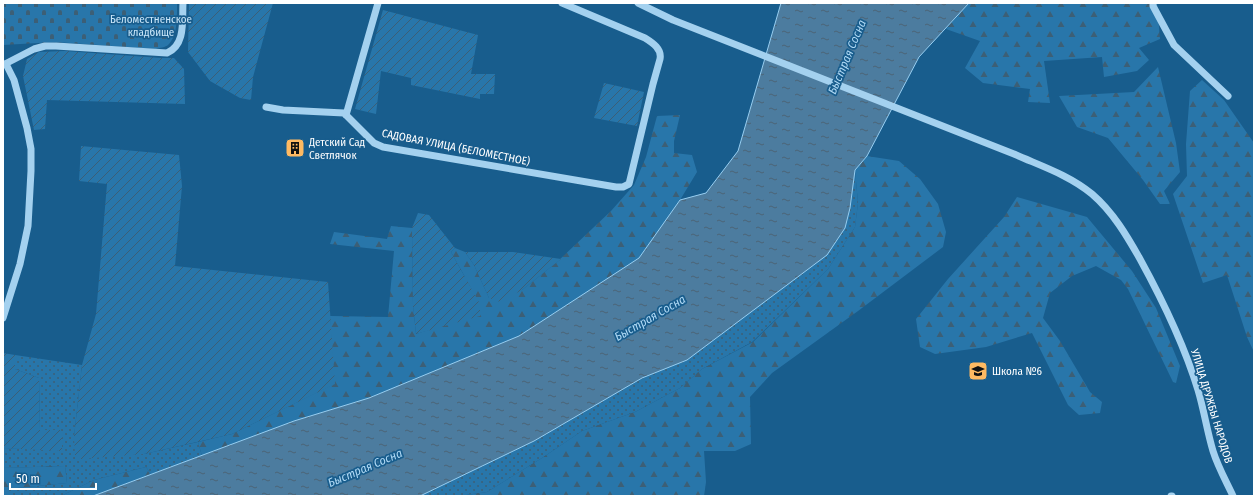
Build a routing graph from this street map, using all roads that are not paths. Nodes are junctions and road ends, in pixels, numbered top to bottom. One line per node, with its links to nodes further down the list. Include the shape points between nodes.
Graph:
1 (183, 3): 6 (street, via 180,41 173,50 166,53 50,46 34,49)
2 (378, 3): 9 (street)
3 (562, 3): 9 (street, САДОВАЯ УЛИЦА (БЕЛОМЕСТНОЕ), via 645,38 660,52 629,184 616,187 383,147 374,143)
4 (638, 3): 11 (street, УЛИЦА ДРУЖБЫ НАРОДОВ, via 673,20 1063,175 1099,201 1122,227 1155,286 1176,332 1198,389 1213,450)
5 (1153, 3): 7 (street, via 1174,46)
6 (4, 64): 10 (street, via 14,80 26,122 31,149 31,171 28,226 20,264)
7 (1228, 96)
8 (266, 107): 9 (street)
9 (346, 115)
10 (3, 318)
11 (1232, 496)

